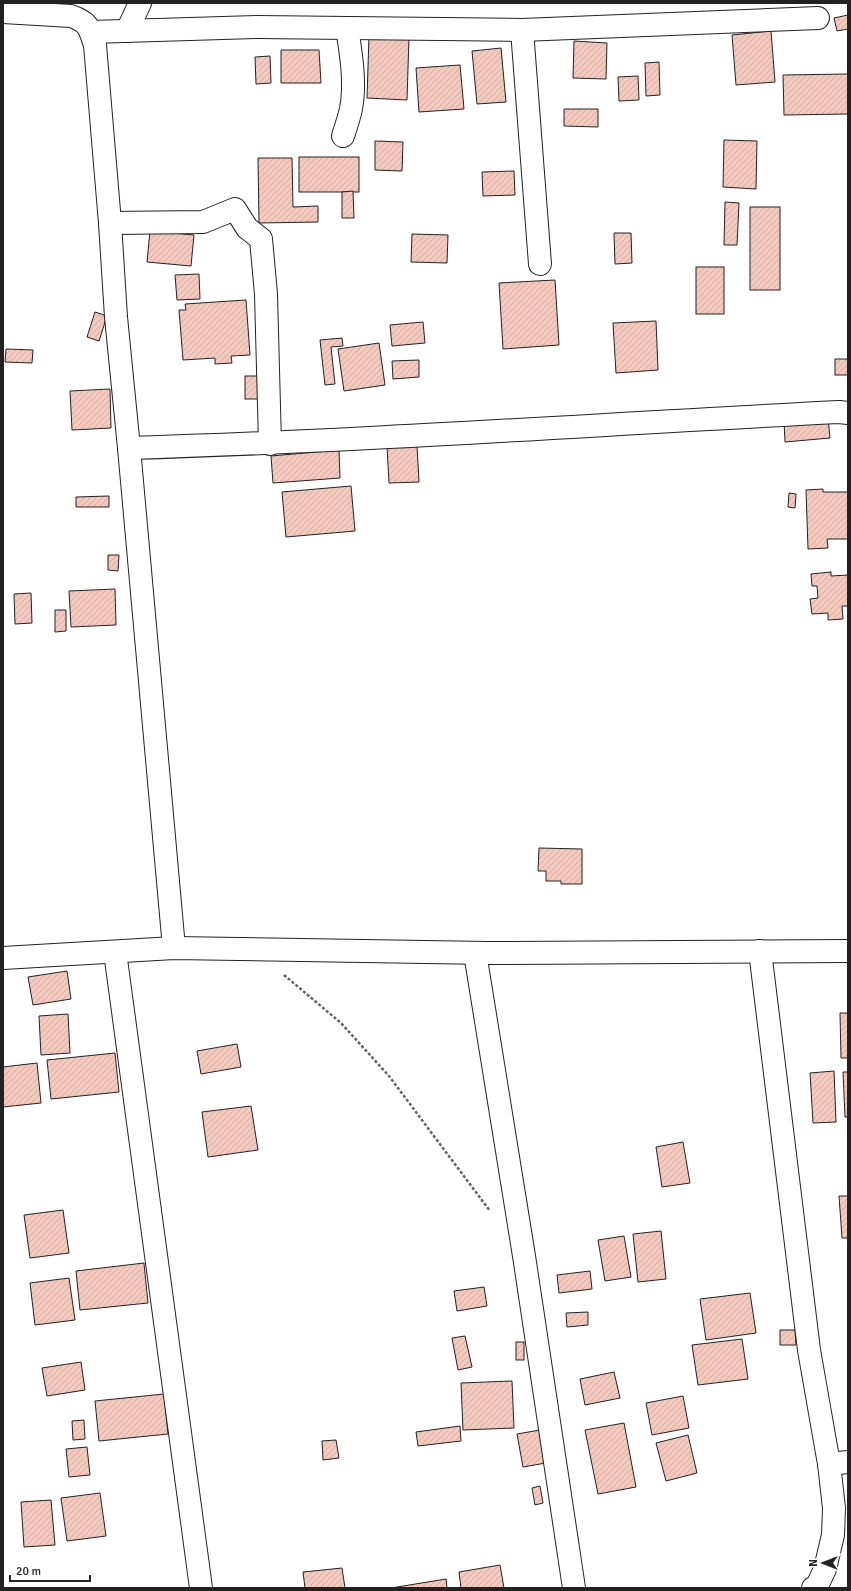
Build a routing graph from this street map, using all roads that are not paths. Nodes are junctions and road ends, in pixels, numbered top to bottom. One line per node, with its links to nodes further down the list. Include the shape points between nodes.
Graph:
1 (140, 3): 6 (street)
2 (3, 12): 7 (street, via 71,16 89,26)
3 (818, 18): 5 (street)
4 (347, 28): 5 (street); 6 (street, via 257,27); 8 (street, via 352,92 351,108)
5 (522, 30): 10 (street)
6 (127, 31): 7 (street)
7 (91, 32): 9 (street, via 95,45)
8 (343, 136)
9 (110, 223): 12 (street, via 203,222 235,209 247,228 261,239 266,294); 13 (street)
10 (540, 264)
11 (848, 413): 12 (street)
12 (270, 444): 13 (street)
13 (129, 448): 14 (street)
14 (174, 948): 17 (street); 18 (street)
15 (760, 951): 16 (street); 18 (street); 20 (street, via 809,1350)
16 (848, 951)
17 (115, 952): 19 (street); 21 (street)
18 (475, 953): 22 (street)
19 (3, 958)
20 (839, 1463): 23 (street, via 833,1535 825,1569)
21 (201, 1588)
22 (574, 1588)
23 (814, 1588)

